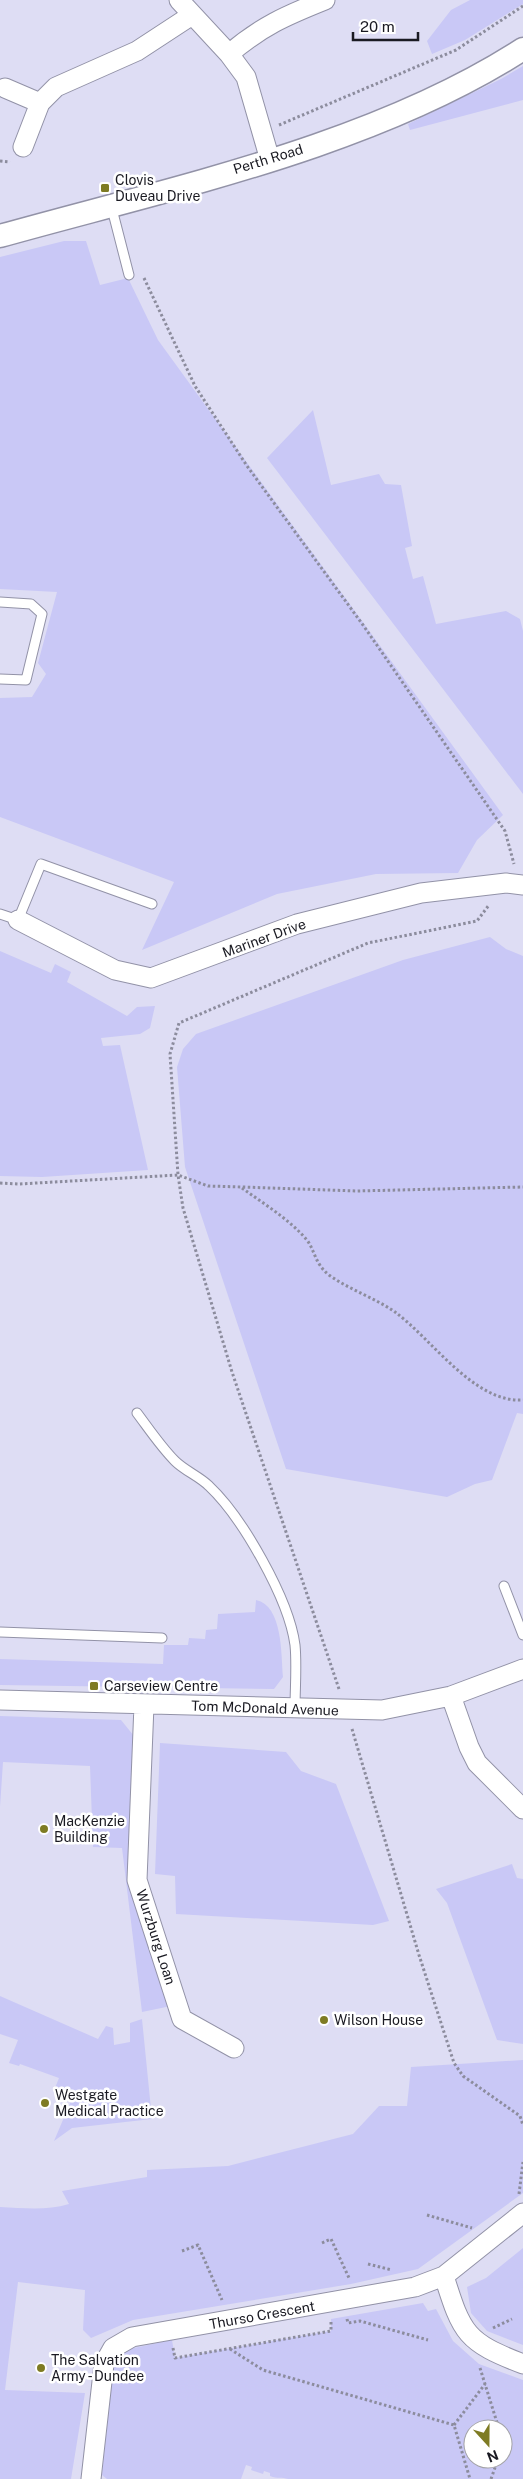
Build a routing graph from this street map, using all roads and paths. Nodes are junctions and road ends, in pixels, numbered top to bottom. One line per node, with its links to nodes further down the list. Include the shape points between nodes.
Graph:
1 (179, 0): 4 (street)
2 (325, 0): 6 (street, via 280,18 254,33)
3 (523, 6): 9 (path, via 456,50)
4 (192, 15): 6 (street); 8 (street, via 137,51 56,87)
5 (523, 49): 11 (street, Perth Road, via 435,96 363,128)
6 (229, 54): 11 (street, via 246,77)
7 (5, 88): 8 (street)
8 (40, 103): 10 (street)
9 (276, 126)
10 (23, 147)
11 (270, 160): 12 (street, Perth Road)
12 (111, 205): 13 (street, Perth Road); 14 (lane)
13 (0, 236)
14 (130, 275): 17 (path, via 143,276 195,386 246,466 363,625 505,831)
15 (0, 602): 16 (lane, via 31,604 42,614 26,680)
16 (0, 679)
17 (516, 884): 20 (street, Mariner Drive, via 421,893 296,924 151,978 114,970); 21 (path, via 476,921 368,943 179,1023 170,1054)
18 (152, 904): 20 (lane, via 41,864)
19 (0, 914): 20 (lane)
20 (18, 920)
21 (178, 1175): 22 (path); 23 (path, via 208,1186); 36 (path, via 183,1208 232,1372)
22 (0, 1183)
23 (242, 1187): 24 (path, via 357,1191); 25 (path, via 278,1213 308,1242 314,1258 328,1274 395,1312 478,1388 510,1401)
24 (523, 1187)
25 (523, 1400)
26 (137, 1413): 35 (lane, via 176,1461 208,1485 227,1507 265,1567 286,1614 295,1644)
27 (504, 1586): 29 (lane)
28 (0, 1632): 30 (lane)
29 (523, 1635)
30 (162, 1638)
31 (523, 1669): 32 (street, Tom McDonald Avenue)
32 (452, 1696): 36 (street, Tom McDonald Avenue, via 382,1710); 37 (street, via 477,1763)
33 (0, 1700): 34 (street, Tom McDonald Avenue)
34 (144, 1705): 35 (street, Tom McDonald Avenue); 38 (street, Wurzburg Loan, via 137,1880 182,2019)
35 (295, 1710): 36 (street, Tom McDonald Avenue)
36 (347, 1711): 39 (path, via 454,2063 463,2076 520,2116)
37 (523, 1809)
38 (234, 2048)
39 (523, 2125)
40 (523, 2162): 41 (path)
41 (521, 2205): 43 (street, Thurso Crescent)
42 (427, 2215): 43 (path, via 478,2230)
43 (488, 2242): 46 (street, Thurso Crescent)
44 (322, 2243): 47 (path, via 331,2239 351,2284)
45 (182, 2251): 48 (path, via 198,2245)
46 (444, 2276): 47 (street, Thurso Crescent, via 415,2287); 52 (street, via 456,2314 468,2335)
47 (343, 2302): 48 (street, Thurso Crescent); 50 (path, via 348,2323 360,2321); 51 (path, via 332,2331)
48 (230, 2321): 49 (street, Thurso Crescent)
49 (170, 2331): 51 (path, via 175,2358); 57 (street, Thurso Crescent, via 132,2337 112,2348 104,2364)
50 (428, 2340)
51 (230, 2348): 56 (path, via 263,2370)
52 (489, 2351): 53 (street); 54 (path, via 479,2364)
53 (523, 2364)
54 (485, 2384): 55 (path); 56 (path)
55 (497, 2419)
56 (454, 2425): 58 (path)
57 (92, 2479)
58 (470, 2479)

